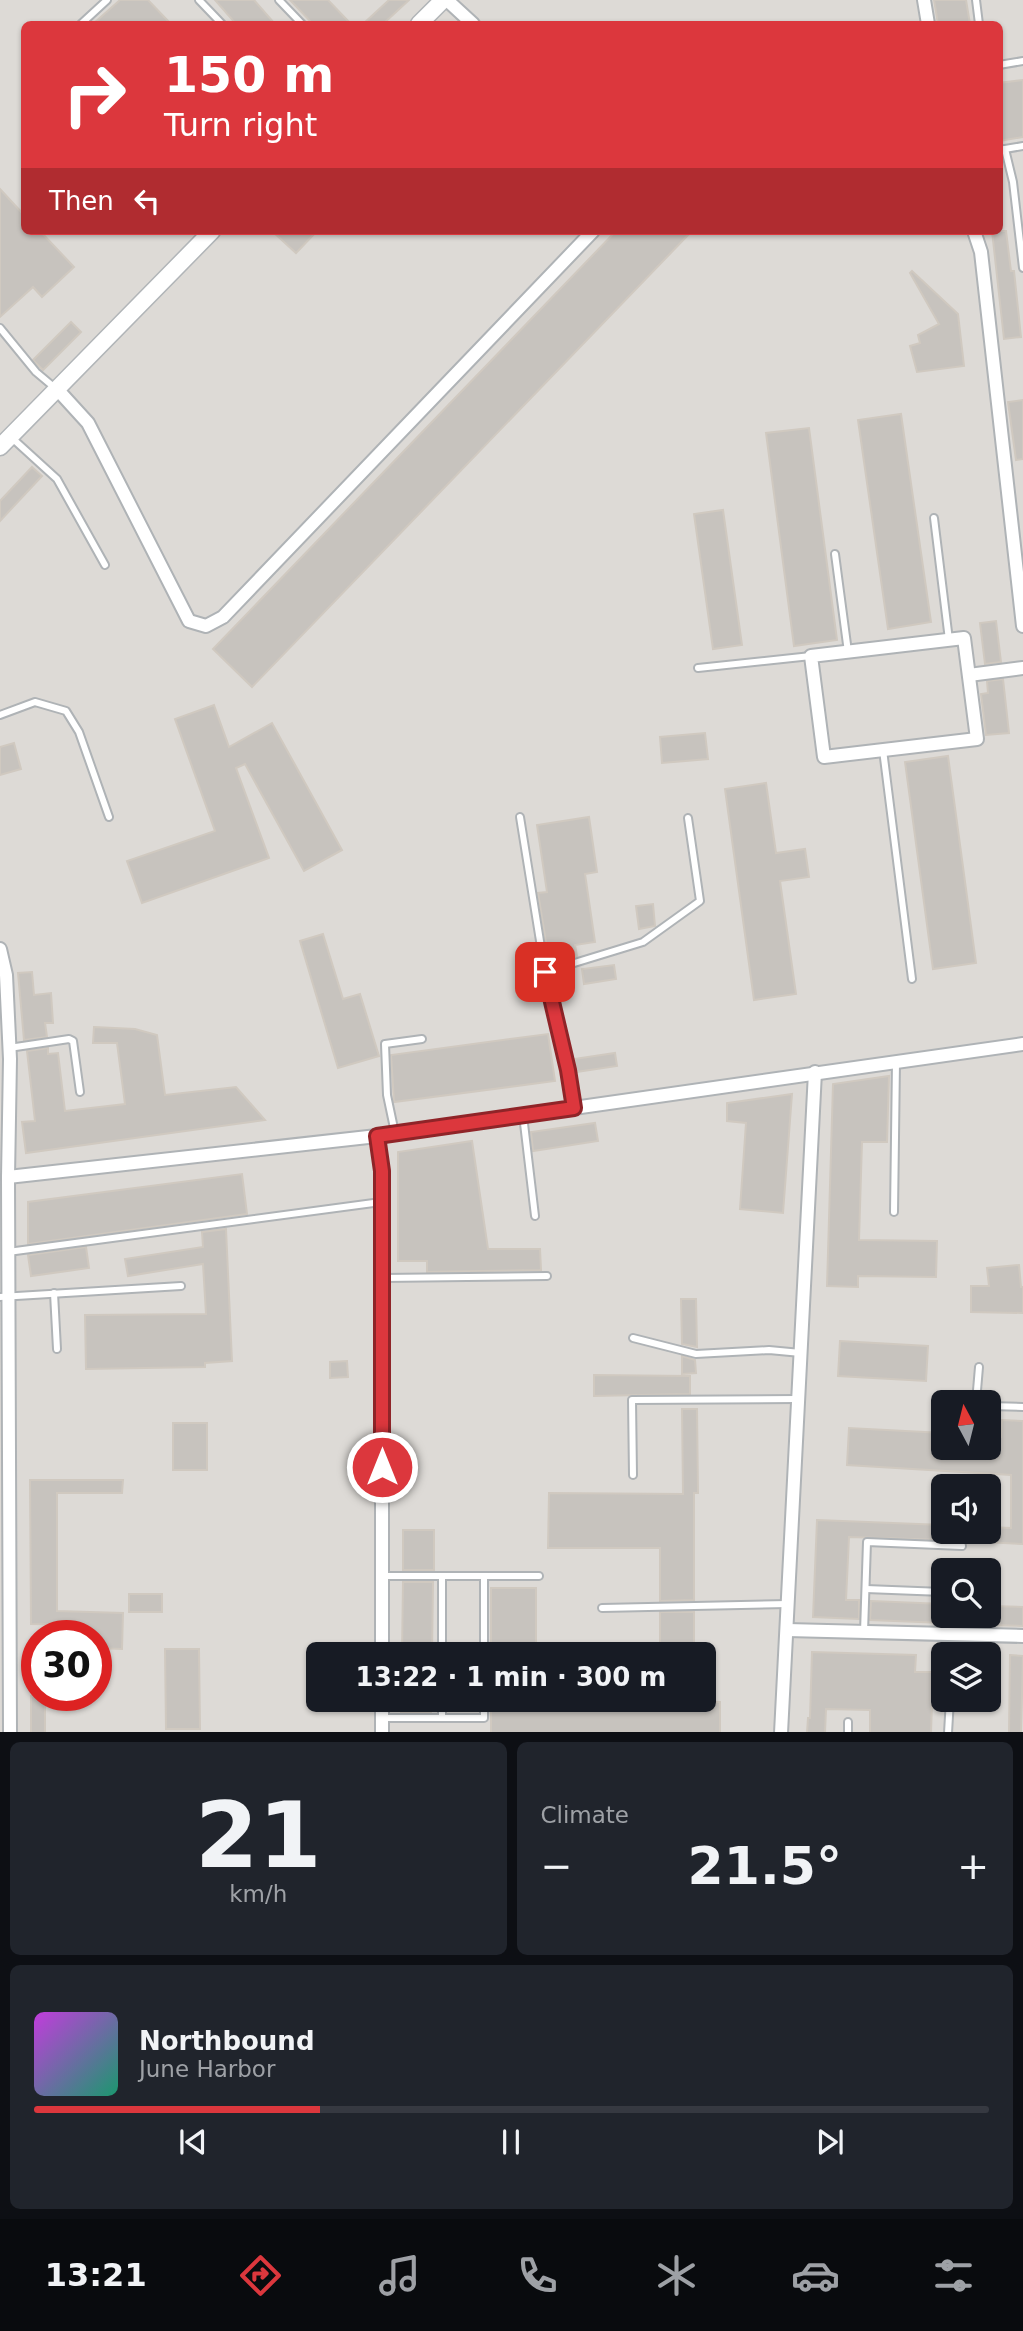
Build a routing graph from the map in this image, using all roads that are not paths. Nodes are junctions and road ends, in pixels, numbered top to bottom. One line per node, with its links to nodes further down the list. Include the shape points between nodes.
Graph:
1 (107, 0): 7 (lane)
2 (199, 0): 8 (lane)
3 (279, 0): 9 (lane)
4 (445, 0): 10 (street); 11 (street)
5 (924, 0): 12 (street)
6 (976, 0): 13 (lane)
7 (84, 21)
8 (219, 21)
9 (299, 21)
10 (422, 21)
11 (469, 21)
12 (928, 21)
13 (979, 21)
14 (1023, 61): 15 (lane)
15 (1003, 64)
16 (1023, 146): 17 (lane)
17 (1003, 149)
18 (1003, 152): 22 (lane, via 1013,181)
19 (208, 235): 24 (street)
20 (589, 235): 24 (street, via 222,617 206,626 190,621 88,423)
21 (975, 235): 29 (street, via 981,252)
22 (1023, 268)
23 (0, 328): 24 (lane, via 36,372)
24 (57, 389): 25 (street)
25 (5, 441): 28 (lane, via 57,480)
26 (934, 518): 30 (lane)
27 (835, 554): 31 (lane)
28 (105, 565)
29 (1023, 626)
30 (949, 640): 31 (street); 35 (street, via 964,638)
31 (848, 652): 32 (street)
32 (811, 656): 33 (lane); 37 (street, via 824,757)
33 (698, 668)
34 (1023, 668): 35 (street)
35 (969, 675): 37 (street, via 976,739)
36 (0, 715): 38 (lane, via 35,702 66,711 79,732)
37 (883, 750): 43 (lane)
38 (109, 817)
39 (520, 817): 42 (lane)
40 (688, 818): 42 (lane, via 700,901 643,942)
41 (0, 949): 44 (street, via 6,975)
42 (545, 972): 51 (lane)
43 (912, 979)
44 (4, 1013): 46 (street)
45 (422, 1039): 53 (lane, via 385,1044 387,1095)
46 (6, 1040): 50 (lane, via 73,1041); 55 (street)
47 (1023, 1044): 48 (street)
48 (896, 1062): 49 (street); 57 (lane)
49 (816, 1072): 51 (street); 67 (street)
50 (80, 1092)
51 (574, 1108): 52 (street)
52 (523, 1115): 53 (street); 58 (lane)
53 (395, 1133): 54 (street)
54 (377, 1136): 55 (street); 56 (street)
55 (8, 1177): 59 (street)
56 (382, 1201): 59 (lane); 61 (street)
57 (894, 1212)
58 (535, 1216)
59 (8, 1252): 64 (street)
60 (547, 1276): 61 (lane)
61 (382, 1278): 75 (street)
62 (181, 1286): 63 (lane)
63 (54, 1293): 64 (lane); 66 (lane)
64 (4, 1296): 96 (street)
65 (633, 1338): 67 (lane, via 696,1354)
66 (57, 1349)
67 (801, 1353): 70 (street)
68 (979, 1367): 69 (lane)
69 (977, 1390)
70 (799, 1399): 73 (lane, via 632,1401); 81 (street)
71 (1001, 1406): 72 (lane)
72 (1023, 1407)
73 (633, 1475)
74 (962, 1546): 79 (lane, via 867,1542)
75 (382, 1576): 76 (lane); 86 (street)
76 (442, 1576): 77 (lane); 87 (lane)
77 (484, 1576): 78 (lane); 88 (lane)
78 (539, 1576)
79 (866, 1589): 80 (lane); 84 (lane)
80 (931, 1592)
81 (788, 1604): 82 (lane); 83 (street)
82 (602, 1608)
83 (787, 1630): 84 (street); 98 (street)
84 (864, 1632): 85 (street)
85 (1023, 1636)
86 (382, 1642)
87 (442, 1642)
88 (484, 1642)
89 (382, 1712): 93 (street)
90 (442, 1712): 94 (lane)
91 (484, 1712): 94 (lane, via 484,1718)
92 (949, 1712): 100 (lane)
93 (382, 1718): 94 (lane); 97 (street)
94 (442, 1718)
95 (848, 1722): 99 (lane)
96 (10, 1732)
97 (382, 1732)
98 (781, 1732)
99 (848, 1732)
100 (948, 1732)

